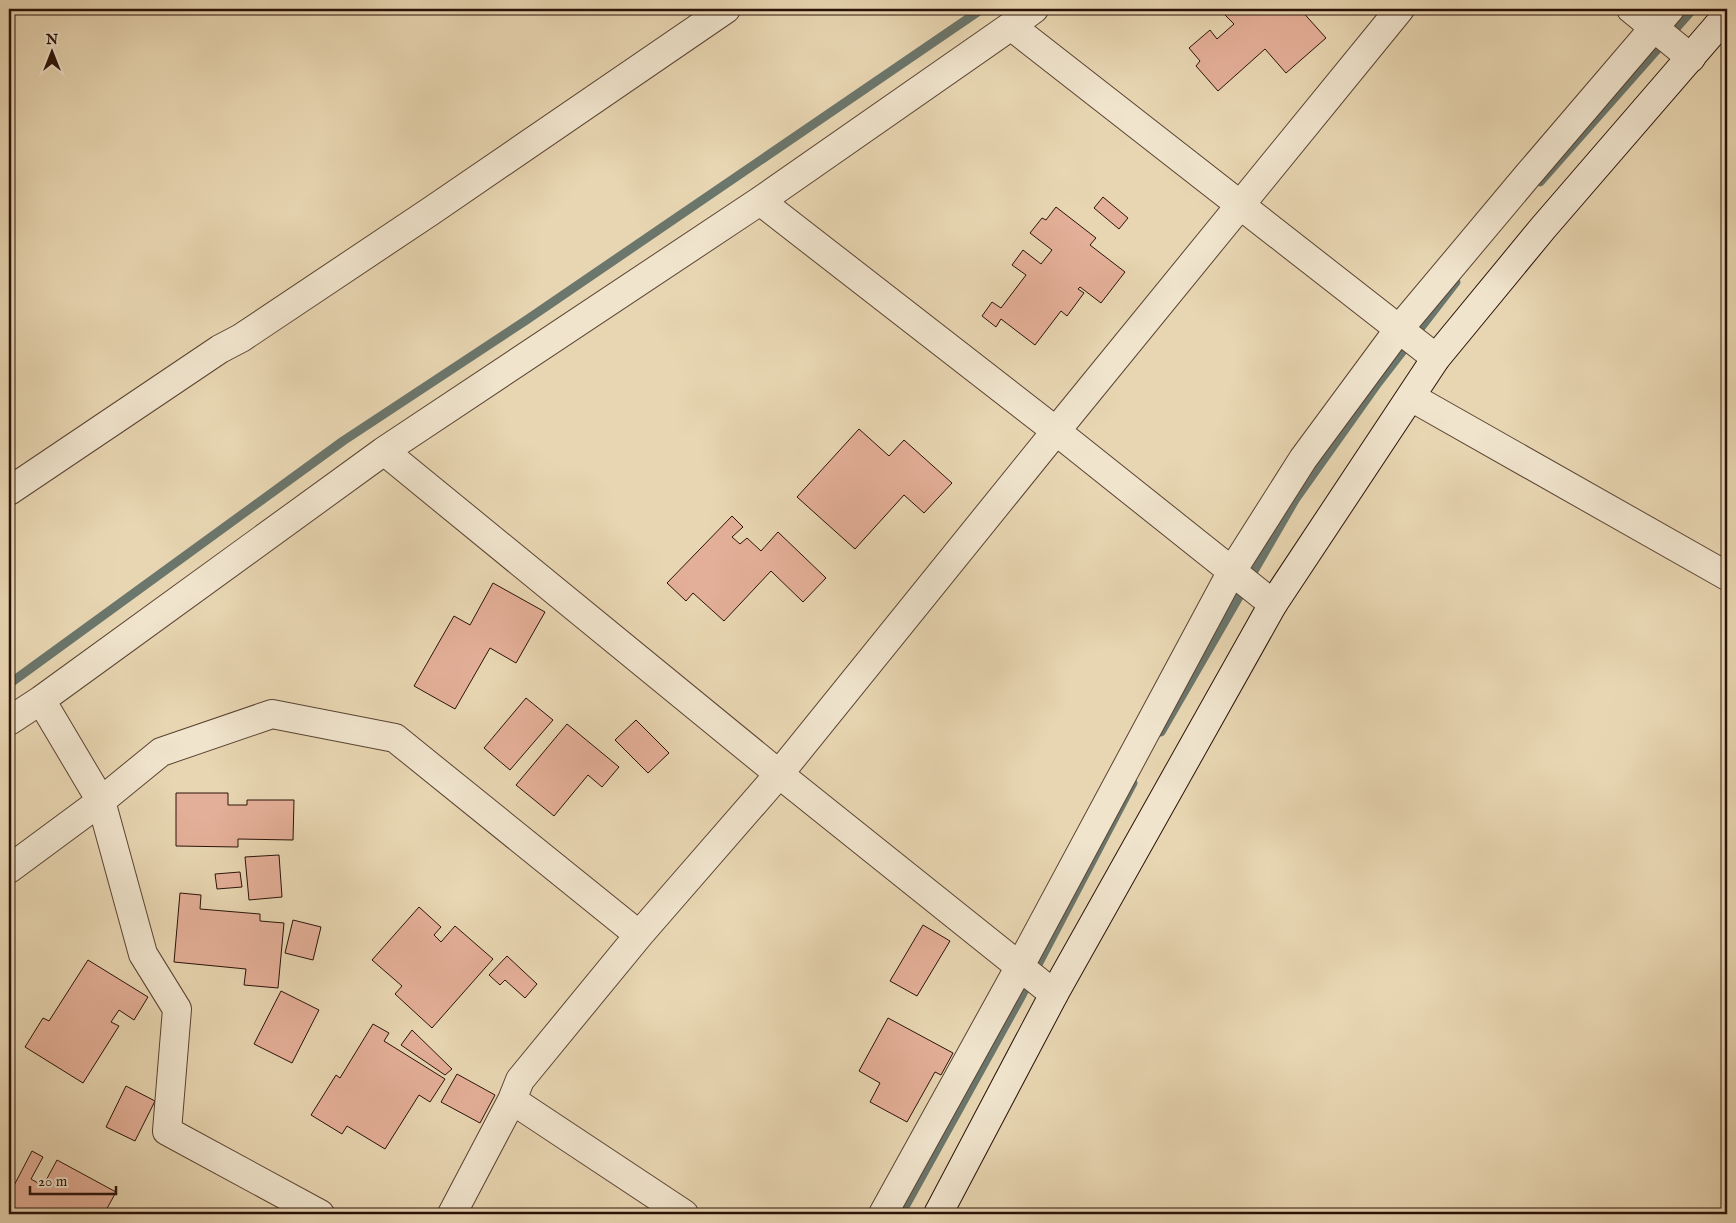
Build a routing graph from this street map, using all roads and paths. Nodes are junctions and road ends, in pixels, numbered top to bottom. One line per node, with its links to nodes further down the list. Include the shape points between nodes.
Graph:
1 (726, 9): 16 (street, via 242,338 220,349)
2 (1034, 9): 7 (street)
3 (1400, 9): 10 (street)
4 (1632, 9): 6 (street)
5 (1727, 15): 8 (street)
6 (1662, 18): 8 (street); 11 (street)
7 (1012, 26): 9 (street); 10 (street)
8 (1691, 58): 12 (street, via 1543,228)
9 (760, 201): 14 (street); 15 (street)
10 (1240, 204): 11 (street); 14 (street)
11 (1399, 329): 12 (street); 17 (street, via 1303,459)
12 (1436, 358): 13 (street)
13 (1411, 397): 18 (street); 19 (street)
14 (1056, 430): 17 (street); 22 (street)
15 (384, 451): 20 (street); 22 (street)
16 (9, 491)
17 (1232, 571): 19 (street); 26 (street)
18 (1727, 576)
19 (1273, 604): 27 (street)
20 (41, 700): 21 (street); 23 (street)
21 (9, 721)
22 (779, 774): 25 (street); 26 (street)
23 (101, 801): 24 (street); 25 (street, via 161,752 272,714 395,738); 29 (street, via 143,954 177,1010 167,1131)
24 (9, 869)
25 (639, 935): 28 (street, via 520,1080)
26 (1020, 966): 27 (street); 32 (street)
27 (1054, 994): 33 (street)
28 (512, 1100): 30 (street); 31 (street)
29 (320, 1214)
30 (452, 1214)
31 (684, 1214)
32 (883, 1214)
33 (938, 1214)

